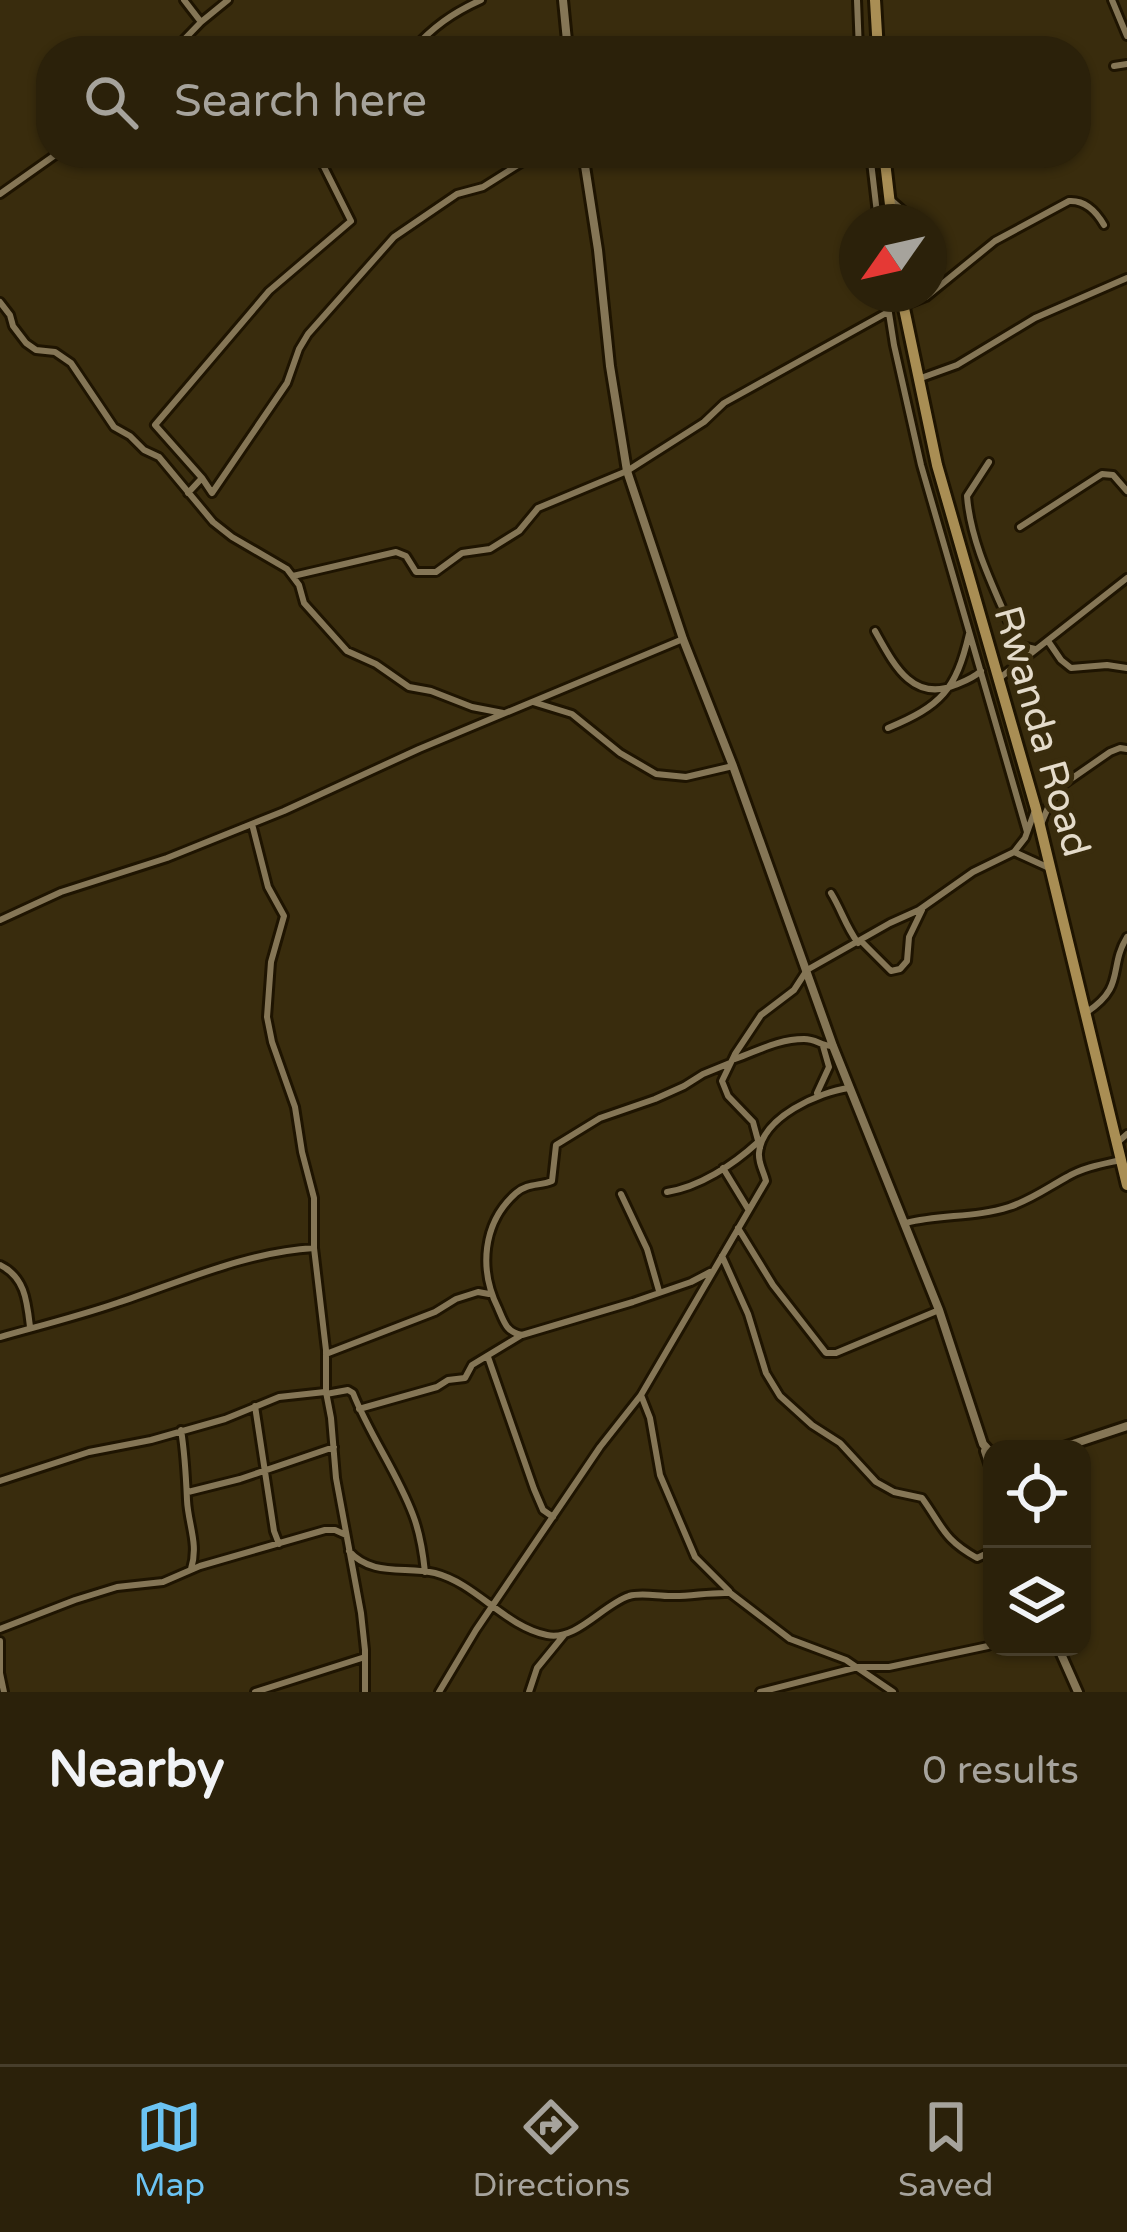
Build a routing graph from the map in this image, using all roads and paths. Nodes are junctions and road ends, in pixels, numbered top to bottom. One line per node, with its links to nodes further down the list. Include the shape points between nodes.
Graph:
1 (184, 0): 8 (street)
2 (228, 0): 8 (street)
3 (481, 0): 11 (street)
4 (562, 0): 12 (street)
5 (857, 0): 13 (street)
6 (875, 0): 14 (highway)
7 (1112, 0): 9 (street)
8 (201, 22): 10 (street)
9 (1127, 35)
10 (187, 36)
11 (425, 36)
12 (566, 36)
13 (859, 36)
14 (877, 36)
15 (1127, 64): 16 (street)
16 (1114, 66)
17 (37, 168): 23 (street)
18 (324, 168): 37 (street, via 351,221 268,291 155,425)
19 (513, 168): 40 (street, via 457,194 383,247 308,334 287,383)
20 (585, 168): 36 (street)
21 (872, 168): 25 (street)
22 (886, 168): 24 (highway)
23 (0, 194)
24 (890, 199): 26 (highway); 27 (street)
25 (876, 204)
26 (890, 204)
27 (896, 204)
28 (1104, 225): 30 (street, via 1092,209 1069,201 995,241)
29 (1127, 278): 34 (street)
30 (947, 280)
31 (0, 302): 39 (street, via 26,343 71,363 114,428 158,456)
32 (888, 312): 36 (street, via 724,403); 46 (street)
33 (904, 312): 34 (highway, Rwanda Road)
34 (917, 379): 52 (highway, Rwanda Road)
35 (989, 462): 49 (street, via 967,496 970,519 1018,645)
36 (627, 471): 43 (street, via 550,501 490,549 462,554 436,572 416,572 396,552); 47 (street)
37 (202, 478): 39 (street); 40 (street)
38 (1127, 491): 42 (street, via 1102,474)
39 (188, 493): 41 (street)
40 (212, 493): 41 (street)
41 (204, 512): 43 (street)
42 (1020, 527)
43 (293, 576): 55 (street, via 304,603 346,651 409,687)
44 (1127, 578): 48 (street)
45 (875, 631): 53 (street, via 913,683 940,692)
46 (970, 631): 51 (street); 53 (street)
47 (683, 639): 54 (street); 58 (street)
48 (1048, 640): 49 (street); 50 (street, via 1071,668)
49 (1035, 649): 52 (street)
50 (1127, 668)
51 (981, 671): 53 (street); 60 (street)
52 (998, 680): 60 (highway, Rwanda Road, via 1036,809)
53 (950, 687): 56 (street, via 931,708)
54 (533, 702): 55 (street); 58 (street, via 572,714 656,774 686,777)
55 (507, 714): 59 (street)
56 (888, 728)
57 (1127, 749): 60 (street, via 1061,786)
58 (733, 766): 68 (street)
59 (252, 824): 65 (street); 84 (street, via 284,916 267,1016 313,1187)
60 (1034, 830): 61 (street); 62 (highway, Rwanda Road)
61 (1013, 853): 62 (street); 64 (street)
62 (1050, 868): 69 (highway, Rwanda Road)
63 (831, 893): 67 (street)
64 (923, 908): 67 (street); 67 (street, via 900,969 884,967)
65 (0, 920)
66 (1127, 937): 69 (street, via 1105,1000)
67 (860, 942): 68 (street)
68 (807, 970): 70 (street); 71 (street, via 761,1015)
69 (1087, 1012): 74 (highway, Rwanda Road)
70 (828, 1046): 71 (street, via 798,1039); 72 (street); 73 (street, via 829,1067)
71 (731, 1062): 75 (street, via 723,1088 749,1115); 89 (street, via 556,1145 552,1181 519,1190 490,1228)
72 (849, 1088): 73 (street); 82 (street)
73 (815, 1096): 75 (street)
74 (1122, 1138): 76 (highway, Rwanda Road)
75 (759, 1145): 77 (street); 81 (street, via 766,1181)
76 (1121, 1160): 78 (highway, Rwanda Road); 82 (street, via 1083,1169 1003,1209)
77 (723, 1168): 79 (street); 81 (street)
78 (1127, 1185)
79 (667, 1192)
80 (621, 1194): 88 (street)
81 (748, 1209): 83 (street)
82 (906, 1223): 90 (street)
83 (738, 1228): 85 (street); 90 (street, via 826,1353)
84 (314, 1247): 91 (street); 94 (street)
85 (722, 1256): 87 (street); 114 (street, via 780,1396 869,1476 922,1498 947,1538)
86 (0, 1264): 91 (street, via 19,1279)
87 (713, 1270): 88 (street); 97 (street)
88 (659, 1291): 92 (street)
89 (492, 1296): 92 (street, via 509,1331); 94 (street, via 470,1294)
90 (939, 1310): 103 (street)
91 (30, 1328): 93 (street)
92 (522, 1335): 95 (street)
93 (0, 1336)
94 (326, 1354): 96 (street)
95 (488, 1357): 99 (street, via 465,1378); 108 (street, via 534,1489)
96 (326, 1393): 98 (street); 99 (street, via 351,1391); 104 (street)
97 (641, 1395): 108 (street); 117 (street, via 660,1475 695,1557)
98 (255, 1406): 101 (street); 105 (street)
99 (359, 1409): 116 (street, via 413,1513)
100 (1127, 1426): 102 (street)
101 (181, 1430): 106 (street); 107 (street)
102 (1085, 1440)
103 (983, 1444)
104 (334, 1448): 105 (street); 109 (street)
105 (265, 1471): 107 (street); 112 (street)
106 (0, 1480)
107 (188, 1492): 115 (street)
108 (553, 1517): 118 (street)
109 (343, 1518): 110 (street); 111 (street)
110 (329, 1529): 111 (street); 112 (street)
111 (346, 1535): 113 (street)
112 (279, 1544): 115 (street)
113 (347, 1548): 116 (street, via 367,1565); 124 (street)
114 (983, 1555)
115 (191, 1569): 119 (street)
116 (425, 1572): 118 (street)
117 (731, 1594): 120 (street, via 631,1596); 125 (street, via 790,1639)
118 (493, 1606): 120 (street, via 526,1628); 129 (street)
119 (0, 1629)
120 (567, 1632): 130 (street, via 537,1668)
121 (0, 1640): 126 (street)
122 (983, 1647): 125 (street)
123 (1062, 1656): 133 (street)
124 (364, 1657): 127 (street); 128 (street)
125 (858, 1667): 131 (street); 132 (street)
126 (4, 1692)
127 (255, 1692)
128 (365, 1692)
129 (439, 1692)
130 (529, 1692)
131 (760, 1692)
132 (893, 1692)
133 (1078, 1692)

